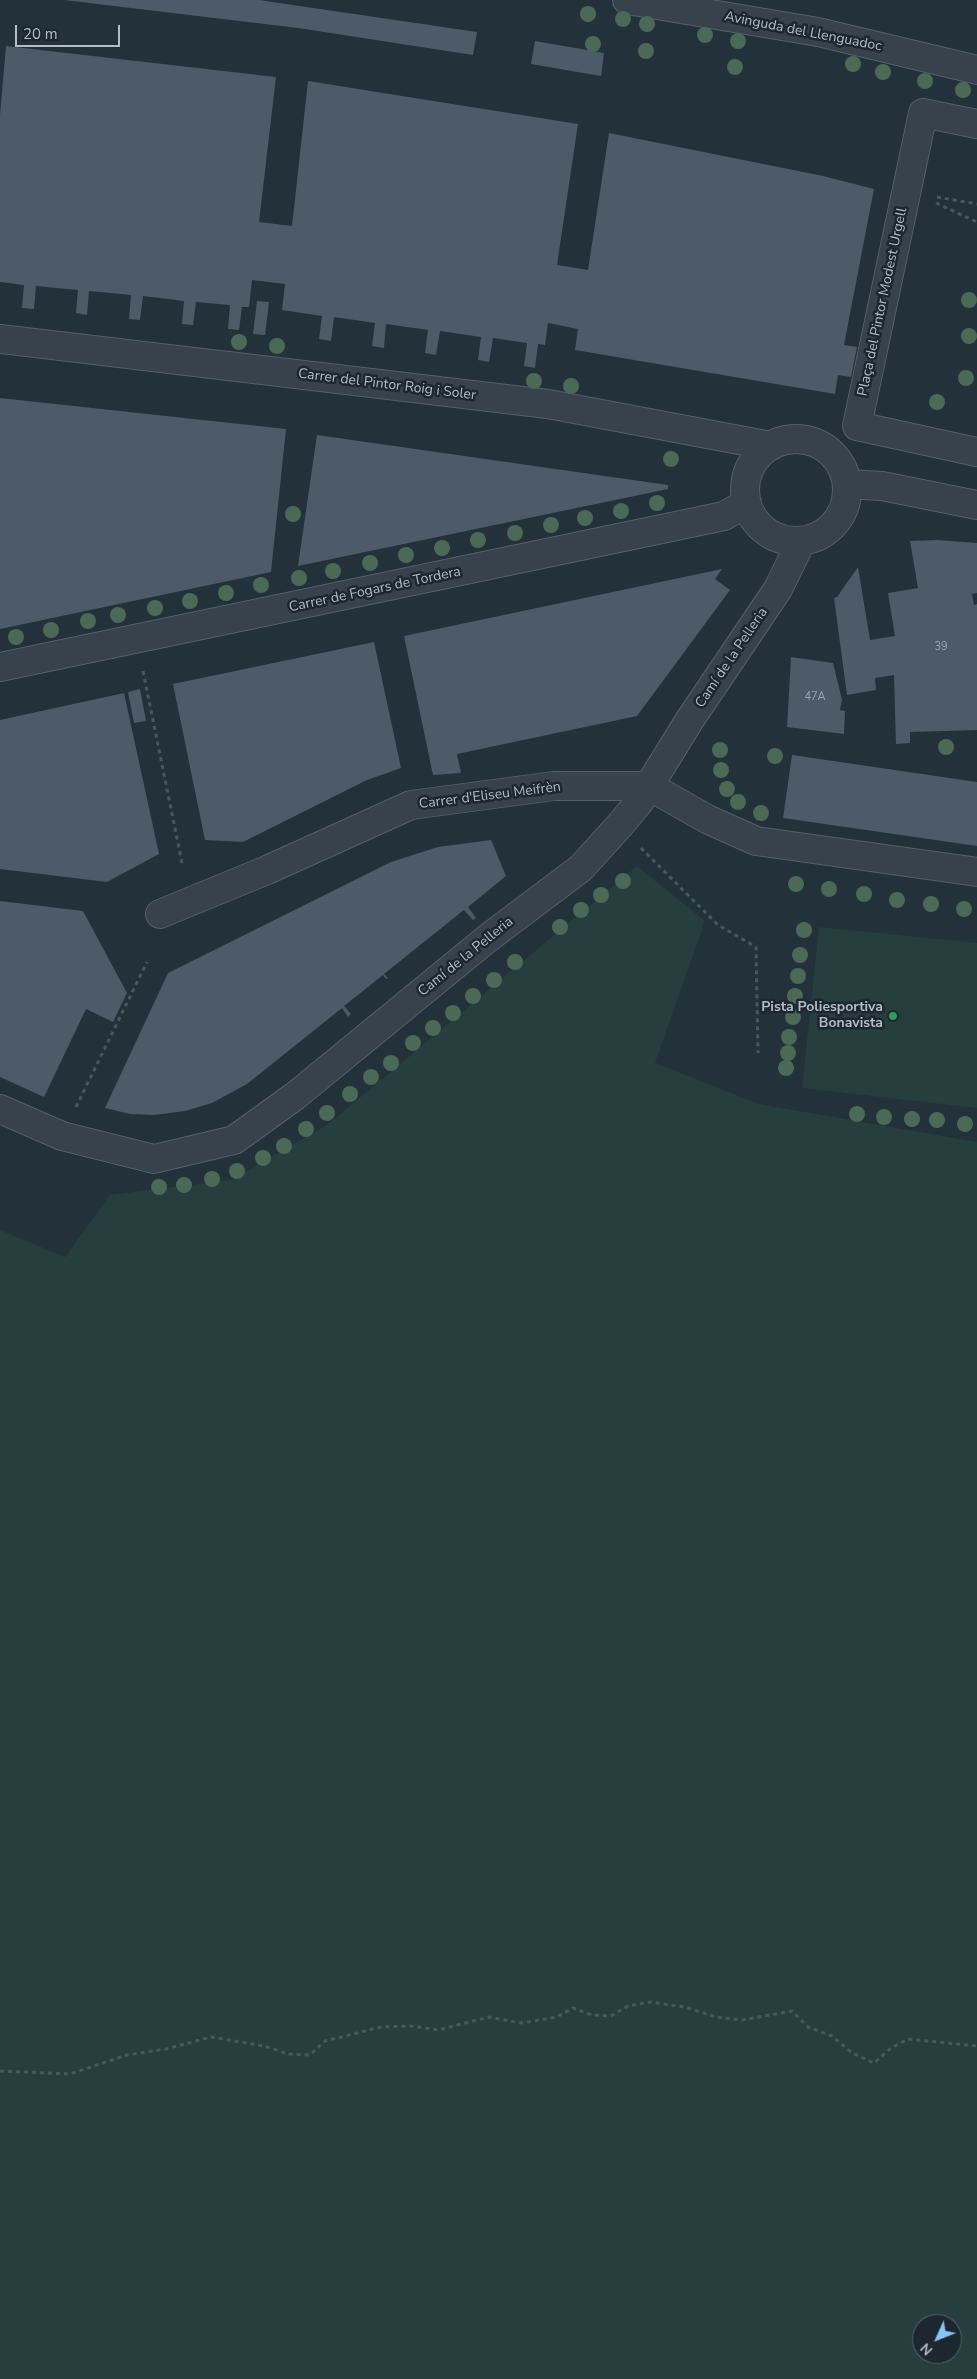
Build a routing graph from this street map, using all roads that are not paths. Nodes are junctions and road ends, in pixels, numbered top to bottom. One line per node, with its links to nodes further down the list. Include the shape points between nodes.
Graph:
1 (627, 0): 2 (street, Avinguda del Llenguadoc, via 818,32)
2 (977, 70)
3 (977, 124): 6 (street, Plaça del Pintor Modest Urgell, via 923,113 857,426)
4 (0, 339): 5 (street, Carrer del Pintor Roig i Soler, via 548,404)
5 (772, 446): 7 (street, via 796,439 811,441 835,457); 8 (street, via 756,458 748,472 745,487)
6 (977, 452)
7 (847, 484): 9 (street, via 882,486); 10 (street, via 846,504 837,523 821,536)
8 (747, 503): 10 (street, via 755,520 767,533 783,540); 11 (street, Carrer de Fogars de Tordera, via 724,516)
9 (977, 505)
10 (801, 542): 12 (street, Camí de la Pelleria, via 778,589)
11 (0, 667)
12 (649, 786): 13 (street, Carrer d'Eliseu Meifrèn, via 707,819 756,841); 14 (street, Carrer d'Eliseu Meifrèn, via 554,786 411,805); 15 (street, Camí de la Pelleria, via 620,825 581,868 480,944 295,1096 234,1140 154,1159 62,1136)
13 (977, 872)
14 (160, 914)
15 (0, 1109)

